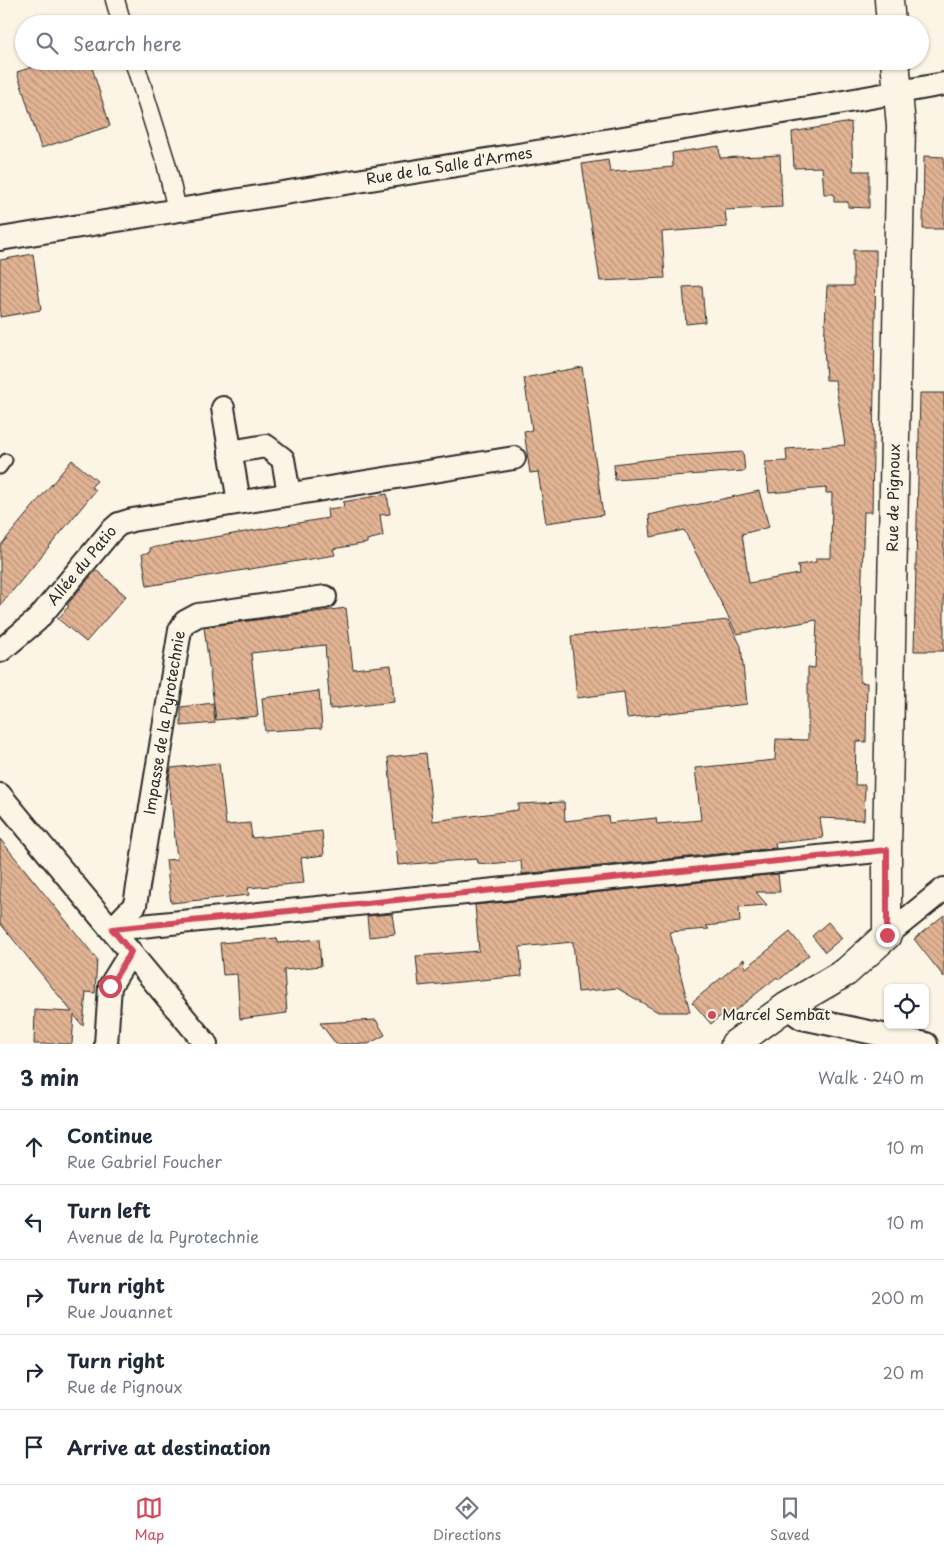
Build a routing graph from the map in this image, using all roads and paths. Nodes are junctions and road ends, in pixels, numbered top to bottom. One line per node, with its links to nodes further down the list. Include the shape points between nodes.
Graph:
1 (115, 0): 3 (street)
2 (889, 0): 4 (main road)
3 (119, 15)
4 (890, 15)
5 (137, 70): 9 (street, via 166,163)
6 (896, 70): 8 (main road, Rue de Pignoux)
7 (944, 84): 8 (street, Rue de la Salle d'Armes)
8 (898, 92): 9 (street, Rue de la Salle d'Armes); 19 (main road, Rue de Pignoux, via 901,135)
9 (176, 210): 10 (street, Rue de la Salle d'Armes)
10 (0, 239)
11 (223, 408): 12 (street)
12 (230, 452): 14 (street, via 266,446 283,459); 15 (street)
13 (514, 458): 14 (street, Allée du Patio)
14 (289, 494): 15 (street, Allée du Patio)
15 (239, 502): 17 (street, Allée du Patio, via 120,524 37,620)
16 (324, 597): 21 (street, Impasse de la Pyrotechnie, via 198,615 185,622 180,630 135,905)
17 (0, 651)
18 (0, 795): 21 (street)
19 (887, 850): 21 (street); 22 (main road, Rue de Pignoux)
20 (944, 889): 22 (street)
21 (112, 929): 23 (street)
22 (887, 935): 24 (main road)
23 (131, 952): 25 (street, via 110,986); 26 (street)
24 (794, 1012): 27 (main road); 28 (main road); 29 (street)
25 (106, 1044)
26 (206, 1044)
27 (735, 1044)
28 (765, 1044)
29 (926, 1044)

